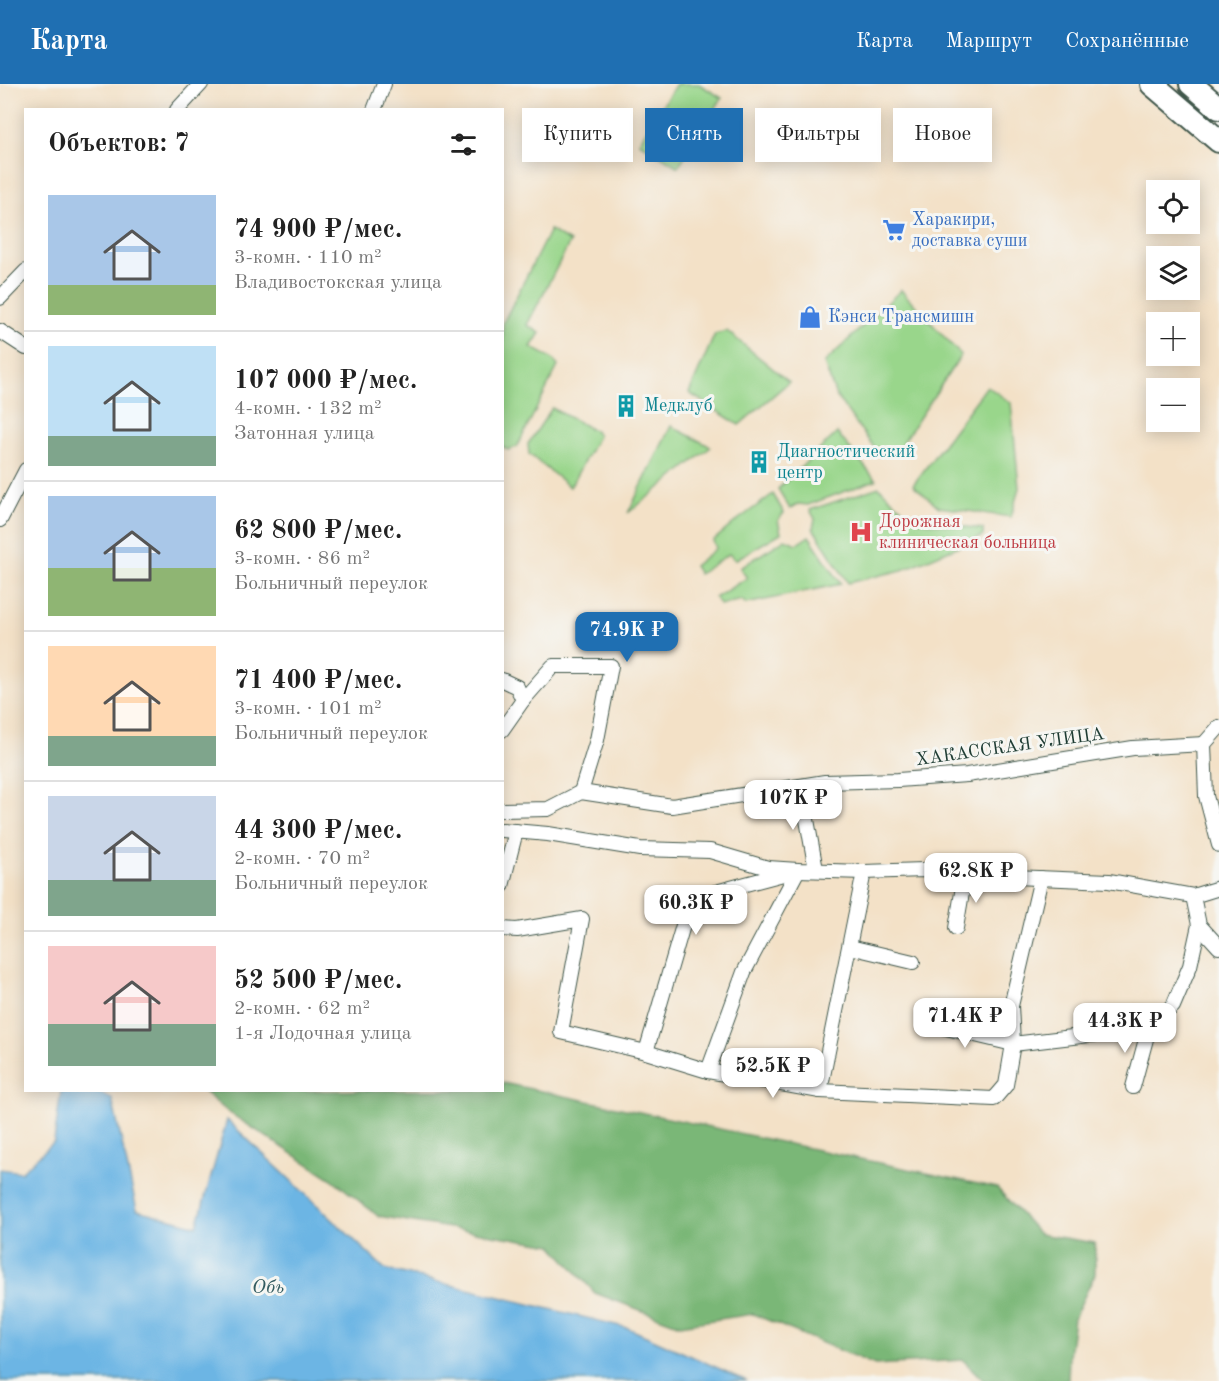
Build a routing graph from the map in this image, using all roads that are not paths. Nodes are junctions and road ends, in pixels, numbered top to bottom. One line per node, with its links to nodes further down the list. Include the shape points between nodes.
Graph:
1 (201, 84): 5 (street)
2 (384, 84): 6 (street)
3 (1152, 84): 8 (main road)
4 (1191, 84): 7 (main road)
5 (179, 108)
6 (375, 108)
7 (1219, 108)
8 (1219, 141)
9 (24, 273): 10 (street)
10 (0, 298)
11 (0, 331): 12 (street)
12 (24, 347)
13 (24, 474): 14 (street)
14 (0, 520)
15 (504, 681): 16 (street, via 517,687)
16 (523, 700): 17 (street); 21 (street, via 553,666 611,666 597,740)
17 (504, 727)
18 (1219, 727): 19 (street)
19 (1204, 744): 20 (street, ХАКАССКАЯ УЛИЦА, via 1133,748 968,775); 24 (street, via 1206,796)
20 (801, 786): 21 (street, ХАКАССКАЯ УЛИЦА, via 672,806); 27 (street)
21 (581, 792): 22 (street, via 548,809)
22 (504, 810)
23 (509, 830): 25 (street); 26 (street, via 640,849 710,851 768,868)
24 (1219, 845)
25 (504, 870)
26 (798, 870): 27 (street); 42 (street, via 698,897 686,915); 43 (street, via 744,972)
27 (816, 870): 28 (street)
28 (864, 872): 29 (street, via 924,870); 36 (street)
29 (965, 875): 30 (street); 34 (street)
30 (1041, 878): 32 (street, via 1109,881); 41 (street, via 1011,1006)
31 (1219, 888): 32 (street)
32 (1193, 896): 33 (street)
33 (1199, 925): 37 (street); 40 (street, via 1190,966 1173,1006)
34 (956, 928)
35 (504, 929): 42 (street, via 582,919 561,1032)
36 (849, 947): 38 (street); 45 (street)
37 (1219, 947)
38 (913, 962)
39 (925, 1023): 41 (street)
40 (1149, 1028): 41 (street); 44 (street)
41 (1013, 1044): 45 (street, via 1006,1085 994,1099)
42 (646, 1052): 43 (street)
43 (708, 1071): 45 (street)
44 (1133, 1087)
45 (820, 1091)

